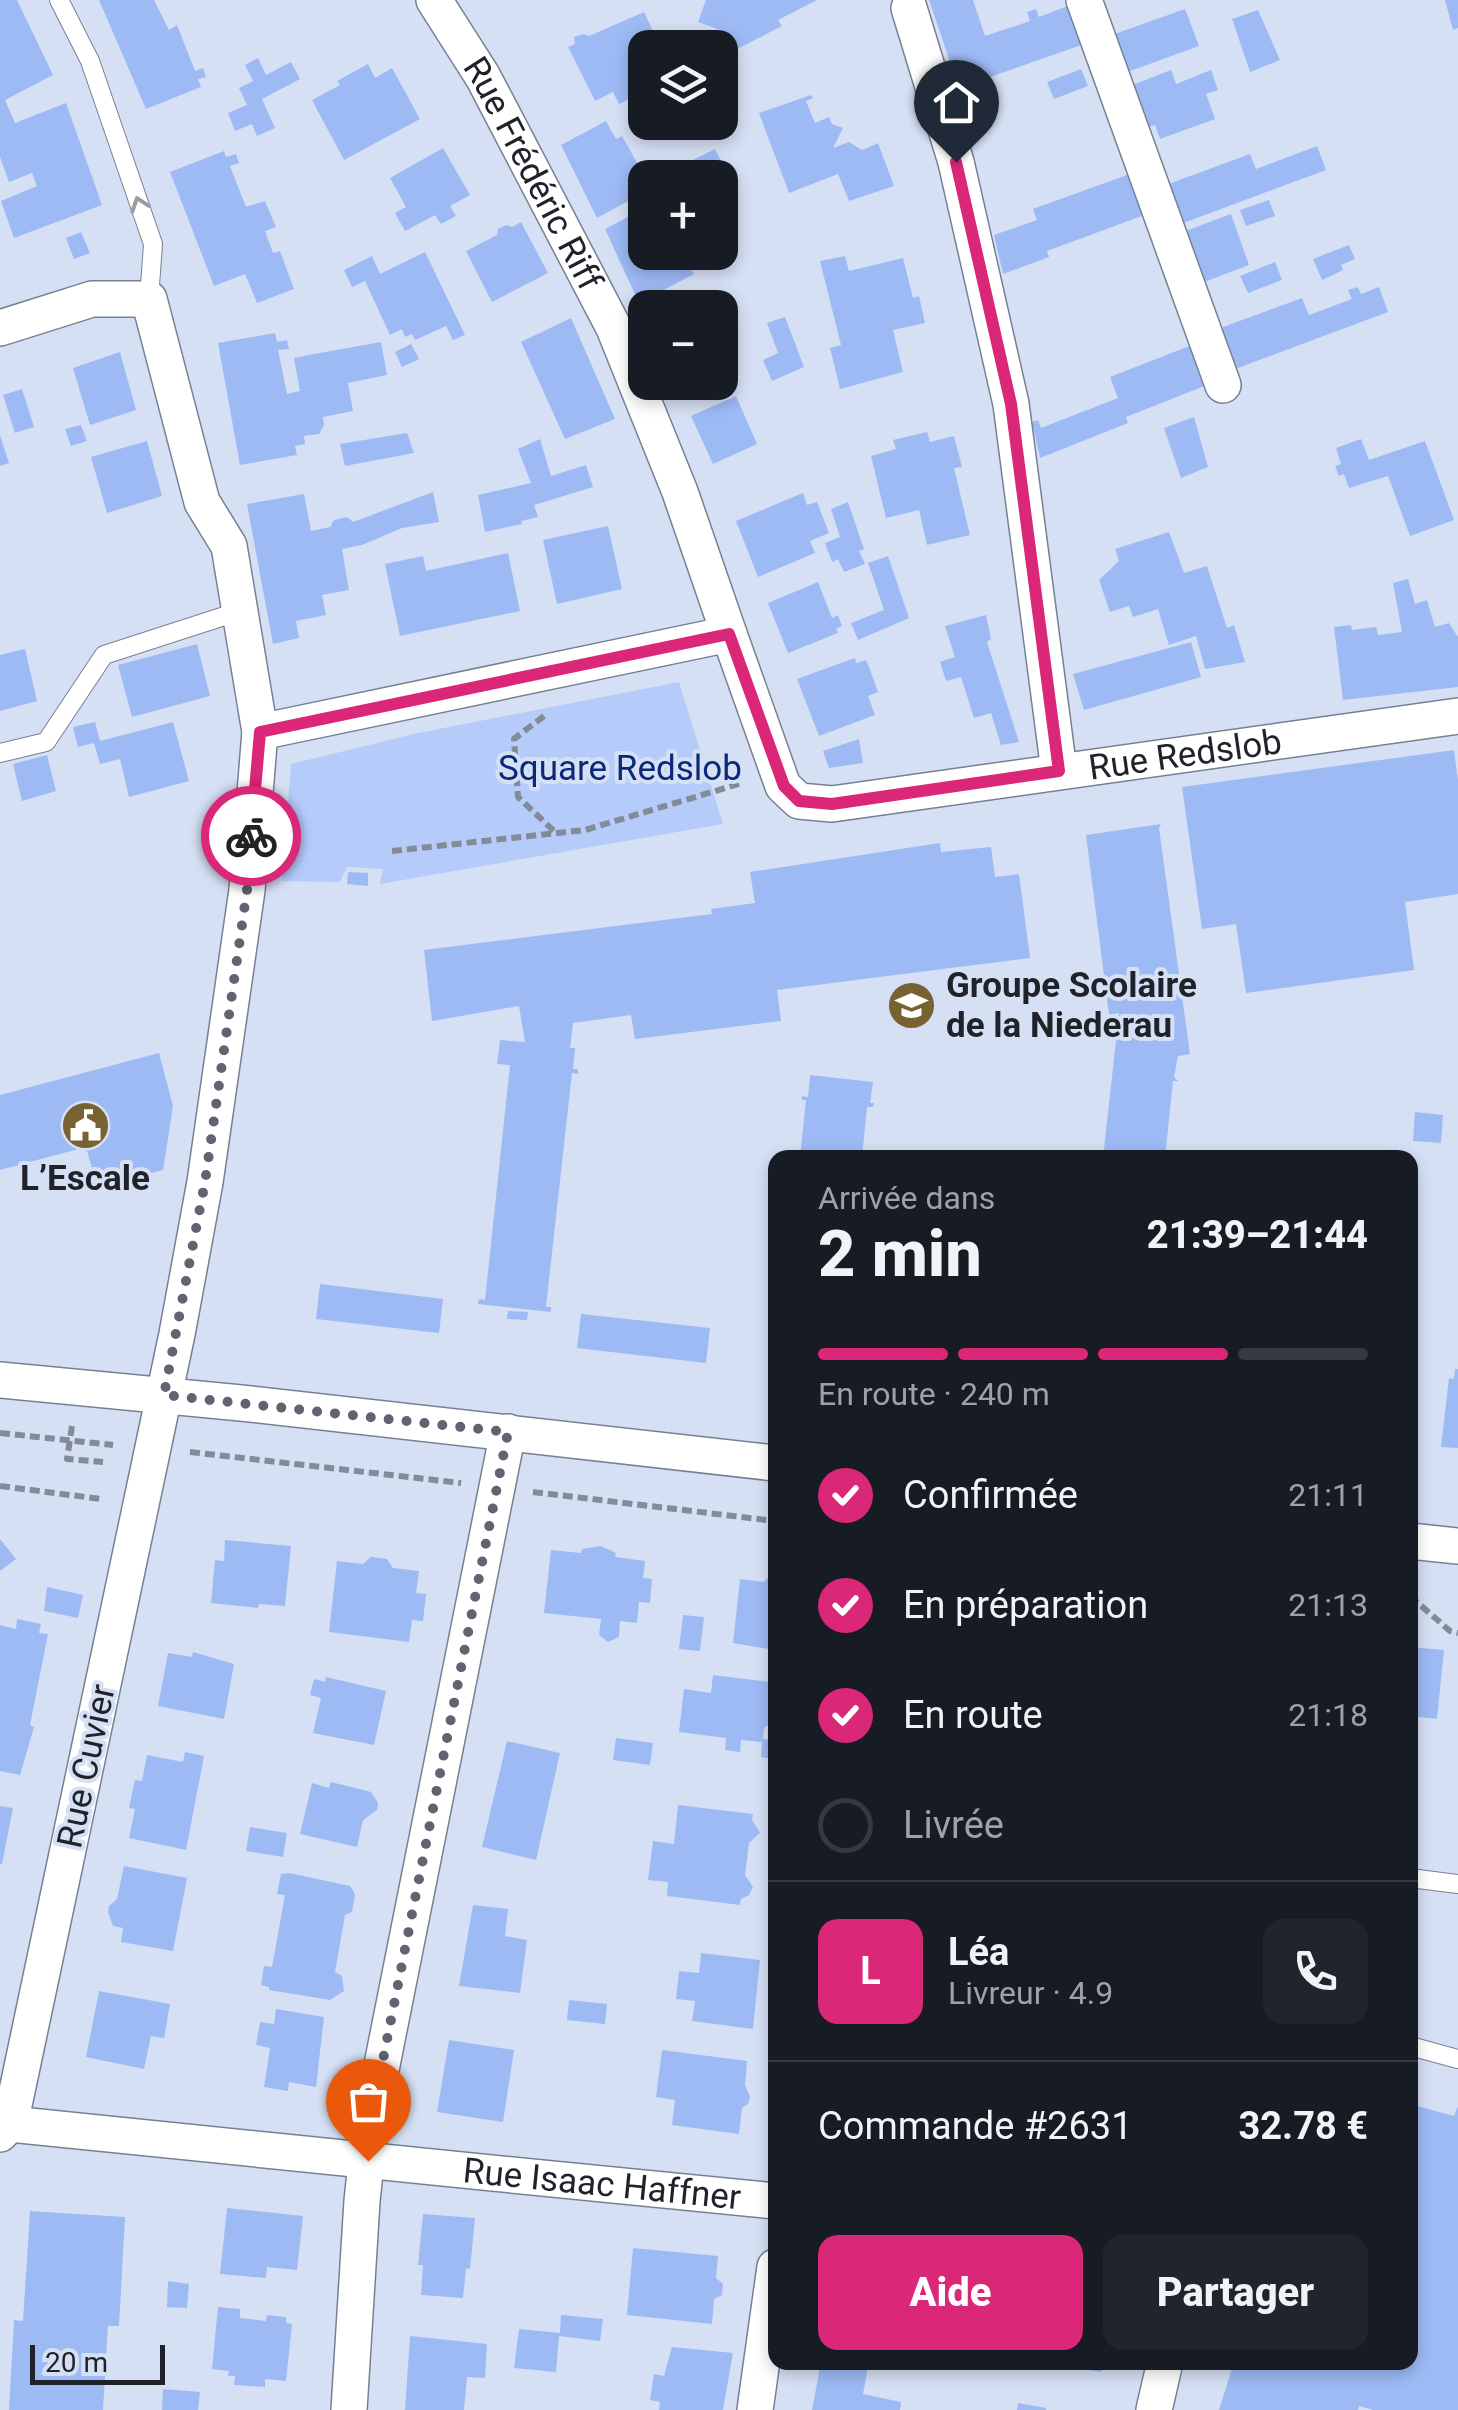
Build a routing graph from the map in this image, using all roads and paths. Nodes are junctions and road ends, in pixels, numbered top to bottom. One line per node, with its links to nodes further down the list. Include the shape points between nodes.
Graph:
1 (59, 0): 5 (lane, one-way to 1, via 152,244 90,61)
2 (434, 0): 9 (street, Rue Frédéric Riff, via 483,78 614,328)
3 (1084, 0): 7 (street)
4 (909, 8): 14 (street, via 956,162 1011,404)
5 (150, 299): 6 (street, via 92,300); 8 (street, Rue Cuvier, via 202,502 230,546)
6 (0, 328)
7 (1223, 385)
8 (240, 611): 12 (street, Rue Cuvier); 13 (lane, via 104,655 46,742)
9 (729, 634): 10 (street); 15 (street, Rue Redslob)
10 (566, 668): 12 (street); 16 (path, via 569,695 514,739 518,797)
11 (1458, 716): 14 (street, Rue Redslob)
12 (260, 732): 19 (street, Rue Cuvier, via 247,890 205,1182)
13 (0, 753)
14 (1059, 771): 15 (street, Rue Redslob, via 832,804 799,801)
15 (779, 772): 16 (path)
16 (557, 834): 17 (path)
17 (392, 852)
18 (0, 1380): 19 (street)
19 (164, 1395): 20 (street); 22 (street, Rue Cuvier)
20 (508, 1432): 23 (street); 35 (street)
21 (0, 1433): 22 (path)
22 (153, 1448): 34 (street, Rue Cuvier)
23 (768, 1462)
24 (0, 1486): 25 (path)
25 (102, 1499)
26 (1418, 1541): 27 (street)
27 (1458, 1546)
28 (1418, 1603): 29 (path)
29 (1458, 1633)
30 (1418, 1879): 31 (lane)
31 (1458, 1884)
32 (1418, 2048): 33 (lane)
33 (1458, 2059)
34 (5, 2129): 35 (street, Rue Isaac Haffner)
35 (368, 2161): 36 (street, Rue Isaac Haffner); 39 (street)
36 (768, 2200)
37 (768, 2317): 40 (street)
38 (1163, 2370): 41 (street)
39 (349, 2410)
40 (755, 2410)
41 (1154, 2410)

